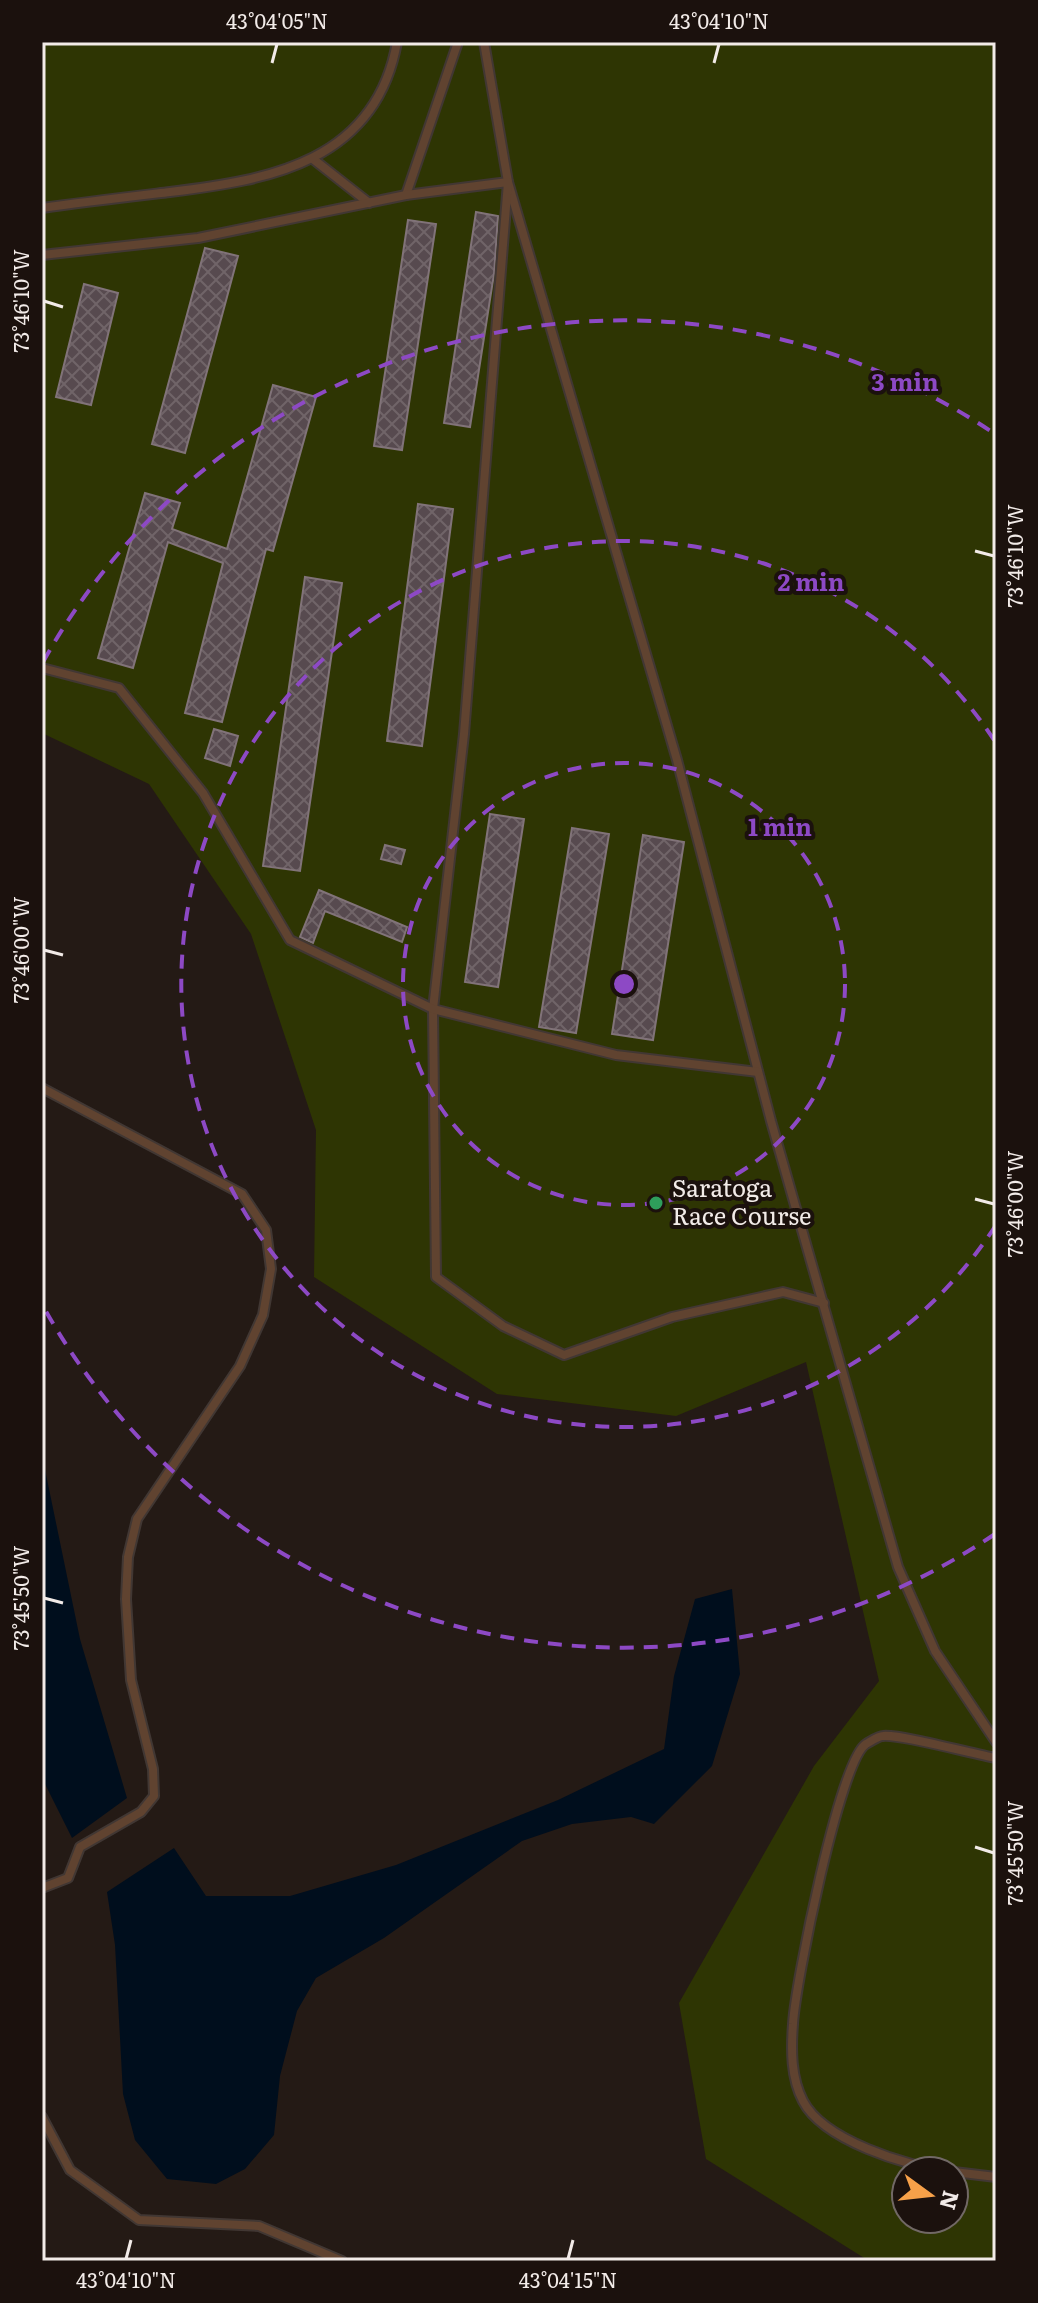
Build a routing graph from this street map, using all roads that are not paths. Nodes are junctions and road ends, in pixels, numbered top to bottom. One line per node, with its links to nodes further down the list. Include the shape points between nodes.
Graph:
1 (397, 42): 4 (lane, via 377,97 346,133)
2 (458, 42): 6 (lane)
3 (484, 42): 5 (lane)
4 (313, 159): 7 (lane); 8 (lane, via 242,183)
5 (508, 182): 6 (lane); 11 (lane, via 464,734); 12 (lane, via 665,716)
6 (406, 195): 7 (lane)
7 (369, 203): 9 (lane, via 198,238)
8 (42, 208)
9 (42, 255)
10 (42, 668): 11 (lane, via 119,688 203,793 290,940)
11 (433, 1009): 12 (lane, via 616,1055); 14 (lane, via 436,1277 503,1326 564,1355 672,1317 783,1292)
12 (758, 1072): 14 (lane)
13 (42, 1088): 17 (lane, via 242,1194 266,1230 271,1269 263,1315 240,1366 137,1519 128,1557 131,1680 153,1769 154,1796 141,1812 80,1847 68,1878)
14 (824, 1303): 15 (lane, via 898,1567 935,1651)
15 (996, 1742)
16 (996, 1758): 19 (lane, via 882,1736 862,1746 809,1918 797,1981 796,2085 805,2105 847,2141)
17 (42, 1888)
18 (42, 2117): 22 (lane, via 70,2170 139,2220 259,2226)
19 (890, 2157)
20 (970, 2174): 21 (lane)
21 (996, 2177)
22 (342, 2261)

